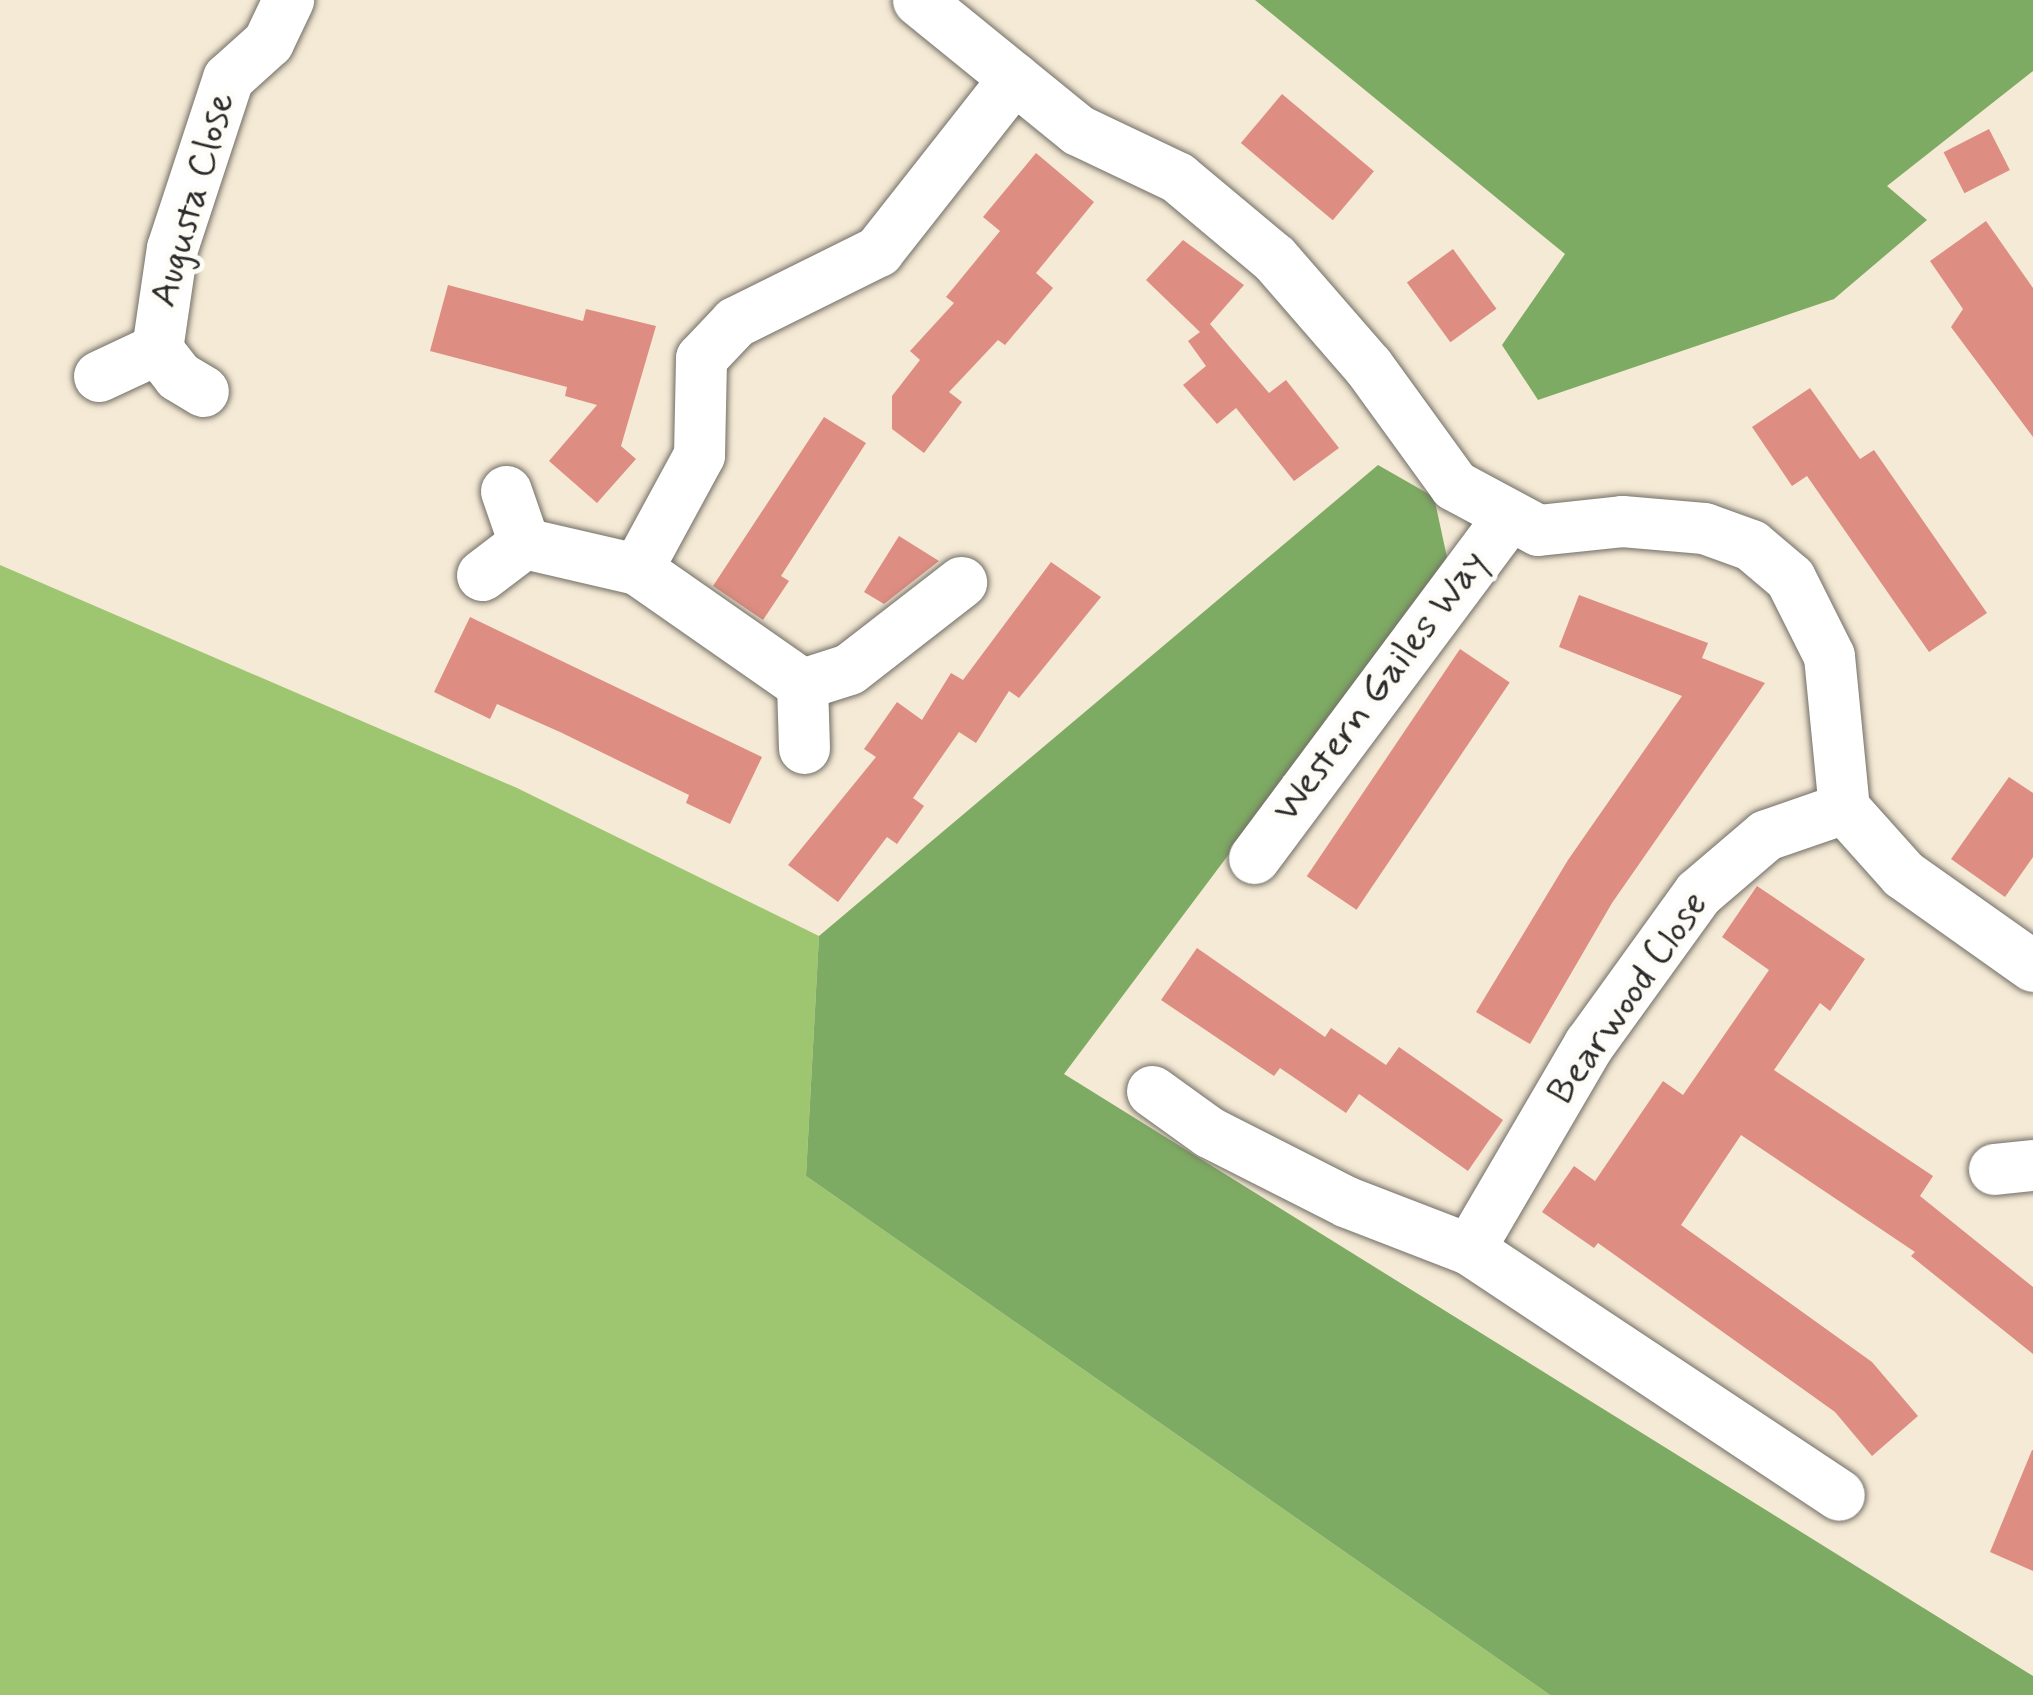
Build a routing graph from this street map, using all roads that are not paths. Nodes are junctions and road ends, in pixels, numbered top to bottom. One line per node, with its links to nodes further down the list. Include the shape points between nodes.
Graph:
1 (288, 0): 4 (street, Augusta Close, via 268,42 228,78 172,248)
2 (918, 0): 3 (street, Western Gailes Way)
3 (1013, 78): 8 (street, Western Gailes Way, via 1078,130 1177,177 1274,258 1368,366 1454,485); 10 (street, via 878,251 735,322 700,358 698,455)
4 (157, 349): 5 (street, Augusta Close); 6 (street, Augusta Close)
5 (99, 376)
6 (203, 391)
7 (506, 491): 9 (street)
8 (1509, 516): 15 (street, Western Gailes Way, via 1567,531 1622,521 1704,528 1750,544 1790,578 1829,656); 16 (street, Western Gailes Way)
9 (524, 543): 10 (street); 11 (street)
10 (637, 569): 13 (street, via 708,626)
11 (482, 575)
12 (962, 582): 13 (street)
13 (825, 677): 14 (street)
14 (804, 748)
15 (1844, 808): 17 (street, via 1903,874); 19 (street, Bearwood Close, via 1766,835 1698,892 1588,1044)
16 (1254, 858)
17 (2033, 966)
18 (1152, 1091): 19 (street, via 1209,1132 1346,1202)
19 (1469, 1249): 20 (street)
20 (1839, 1495)

